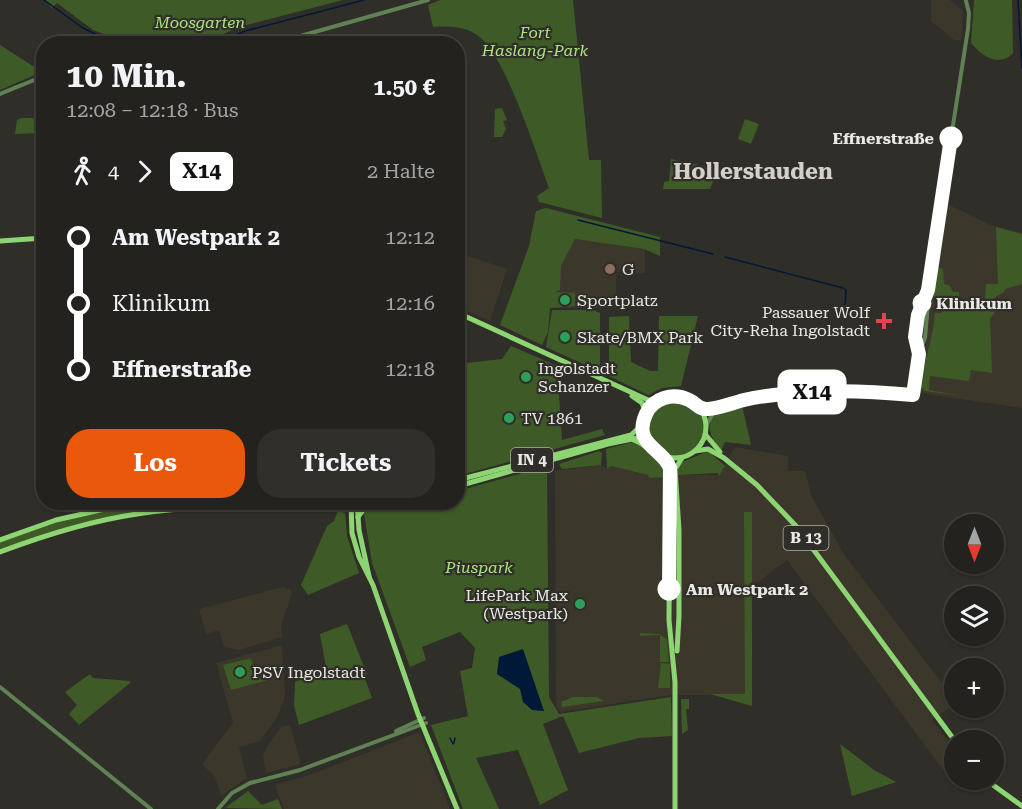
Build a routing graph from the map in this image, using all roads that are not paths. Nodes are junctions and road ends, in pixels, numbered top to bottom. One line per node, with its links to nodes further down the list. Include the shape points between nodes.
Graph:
1 (428, 0): 4 (street)
2 (960, 0): 3 (street)
3 (967, 0): 9 (street, via 968,29)
4 (300, 36)
5 (36, 79): 6 (street)
6 (0, 94)
7 (36, 239): 8 (main road)
8 (0, 241)
9 (928, 290): 10 (street); 11 (street)
10 (922, 303): 11 (street); 13 (street)
11 (929, 306): 14 (street)
12 (465, 316): 16 (main road)
13 (916, 342): 14 (street); 15 (street)
14 (924, 343): 15 (street)
15 (919, 354): 17 (street, via 913,395 838,391)
16 (600, 378): 18 (main road, via 648,400); 20 (main road, via 641,401)
17 (759, 398): 19 (street); 22 (street, via 713,413)
18 (659, 400): 19 (main road, via 679,396); 20 (main road)
19 (699, 408): 22 (main road)
20 (646, 415): 21 (main road)
21 (644, 423): 25 (main road); 31 (main road, IN 4, via 631,435)
22 (706, 426): 23 (main road)
23 (705, 434): 26 (main road); 29 (main road, B 13)
24 (621, 441): 25 (main road, IN 4, via 636,438); 30 (main road, via 640,442); 32 (main road, IN 4)
25 (647, 443): 27 (main road)
26 (695, 451): 28 (main road); 29 (main road, B 13, via 708,449)
27 (662, 456): 28 (main road); 30 (main road)
28 (682, 458): 40 (main road, via 675,469)
29 (724, 459): 53 (main road, B 13, via 757,485 796,526)
30 (670, 471): 38 (main road)
31 (465, 478)
32 (465, 484)
33 (100, 510): 43 (main road, via 56,520)
34 (180, 510): 44 (main road, via 79,526)
35 (352, 510): 47 (main road, via 355,545)
36 (357, 510): 39 (main road)
37 (363, 510): 39 (main road)
38 (669, 510): 40 (main road, via 676,514); 41 (main road)
39 (357, 518): 47 (main road)
40 (679, 530): 42 (main road)
41 (668, 536): 42 (main road); 45 (main road)
42 (679, 537): 46 (main road)
43 (0, 540)
44 (0, 552)
45 (669, 564): 46 (main road); 48 (main road)
46 (679, 567): 49 (main road)
47 (369, 578): 52 (main road)
48 (669, 602): 49 (main road); 50 (main road)
49 (679, 603): 50 (main road)
50 (674, 626): 59 (main road)
51 (0, 687): 57 (street)
52 (423, 721): 56 (main road); 58 (street, via 300,770 244,785)
53 (947, 730)
54 (1000, 790): 55 (main road)
55 (1022, 806)
56 (457, 807)
57 (152, 809)
58 (218, 809)
59 (675, 809)

